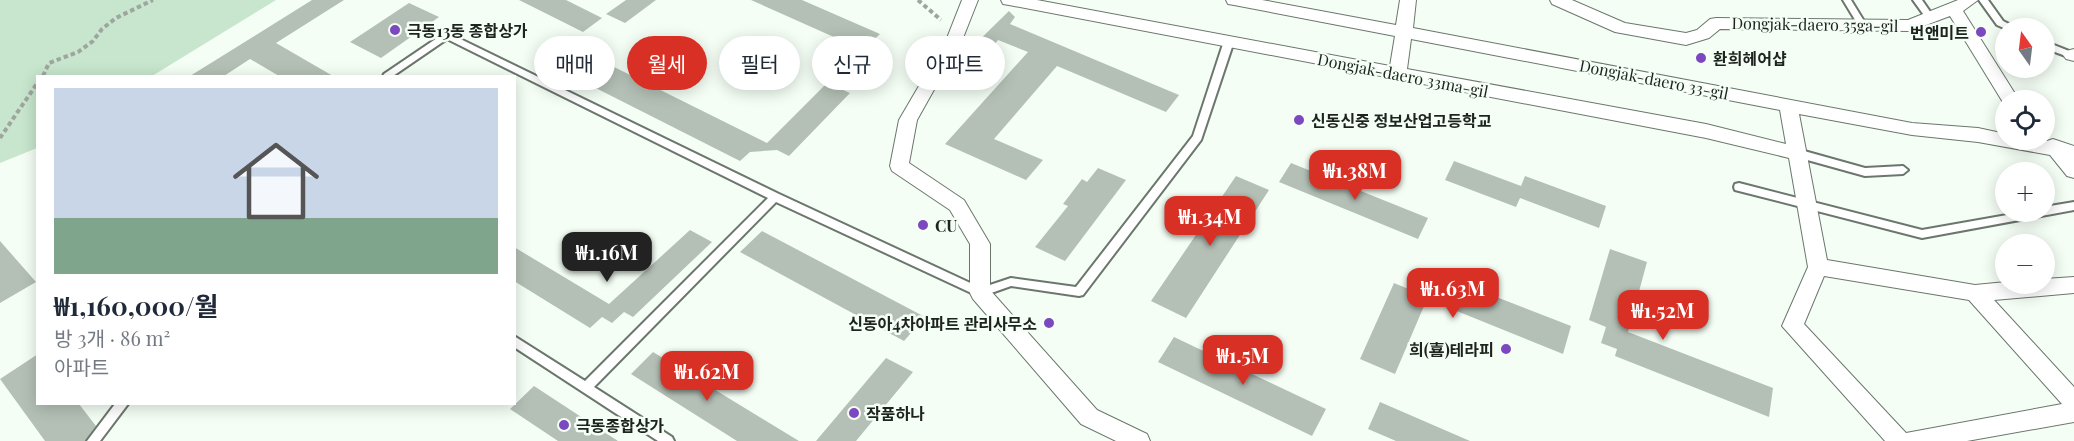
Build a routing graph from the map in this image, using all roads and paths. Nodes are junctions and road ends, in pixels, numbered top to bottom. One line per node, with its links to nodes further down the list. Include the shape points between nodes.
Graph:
1 (153, 0): 22 (path, via 116,18 78,52 49,63)
2 (918, 0): 15 (path)
3 (970, 0): 40 (street, via 955,38 908,120 899,166 957,205 980,244)
4 (1009, 0): 18 (street, Dongjak-daero 33ma-gil)
5 (1234, 0): 17 (street, Dongjak-daero 33-gil)
6 (1408, 0): 17 (street)
7 (1558, 0): 16 (street, Dongjak-daero 35ga-gil, via 1621,28 1686,39 1703,34 1716,22)
8 (1847, 0): 16 (lane)
9 (1917, 0): 13 (lane)
10 (1970, 0): 12 (street, Dongjak-daero 35ga-gil)
11 (1983, 0): 14 (lane)
12 (1954, 10): 13 (street, Dongjak-daero 35ga-gil); 25 (street)
13 (1929, 16): 16 (street, Dongjak-daero 35ga-gil, via 1910,26)
14 (1996, 18)
15 (940, 20)
16 (1863, 26)
17 (1404, 32): 21 (street); 26 (street, Dongjak-daero 33-gil)
18 (1229, 41): 21 (street, Dongjak-daero 33ma-gil); 40 (lane, via 1198,137 1079,292 1011,282)
19 (2055, 49): 20 (lane)
20 (2073, 56)
21 (1398, 74): 29 (street, Dongjak-daero 33ma-gil, via 1706,131)
22 (43, 75)
23 (388, 75): 33 (lane, via 446,35)
24 (36, 84): 27 (path)
25 (2004, 90)
26 (1788, 104): 28 (street, Dongjak-daero 33-gil, via 1912,129 1978,135); 29 (street)
27 (0, 138)
28 (2066, 152): 31 (street)
29 (1797, 153): 30 (lane, via 1865,172); 34 (street)
30 (1903, 170)
31 (2074, 171)
32 (1739, 187): 34 (lane)
33 (775, 197): 40 (lane); 43 (lane)
34 (1807, 205): 37 (lane, via 1922,234); 38 (street)
35 (2074, 206): 36 (lane)
36 (2055, 209)
37 (1995, 220)
38 (1818, 267): 41 (street); 50 (street, via 1793,326)
39 (2074, 285): 41 (street)
40 (980, 293): 49 (street, via 1089,417)
41 (1975, 294): 44 (street)
42 (516, 342): 43 (lane)
43 (586, 387): 48 (lane)
44 (2074, 402)
45 (121, 405): 47 (lane)
46 (2074, 412): 51 (street)
47 (93, 441)
48 (668, 441)
49 (1139, 441)
50 (1899, 441)
51 (1911, 441)

